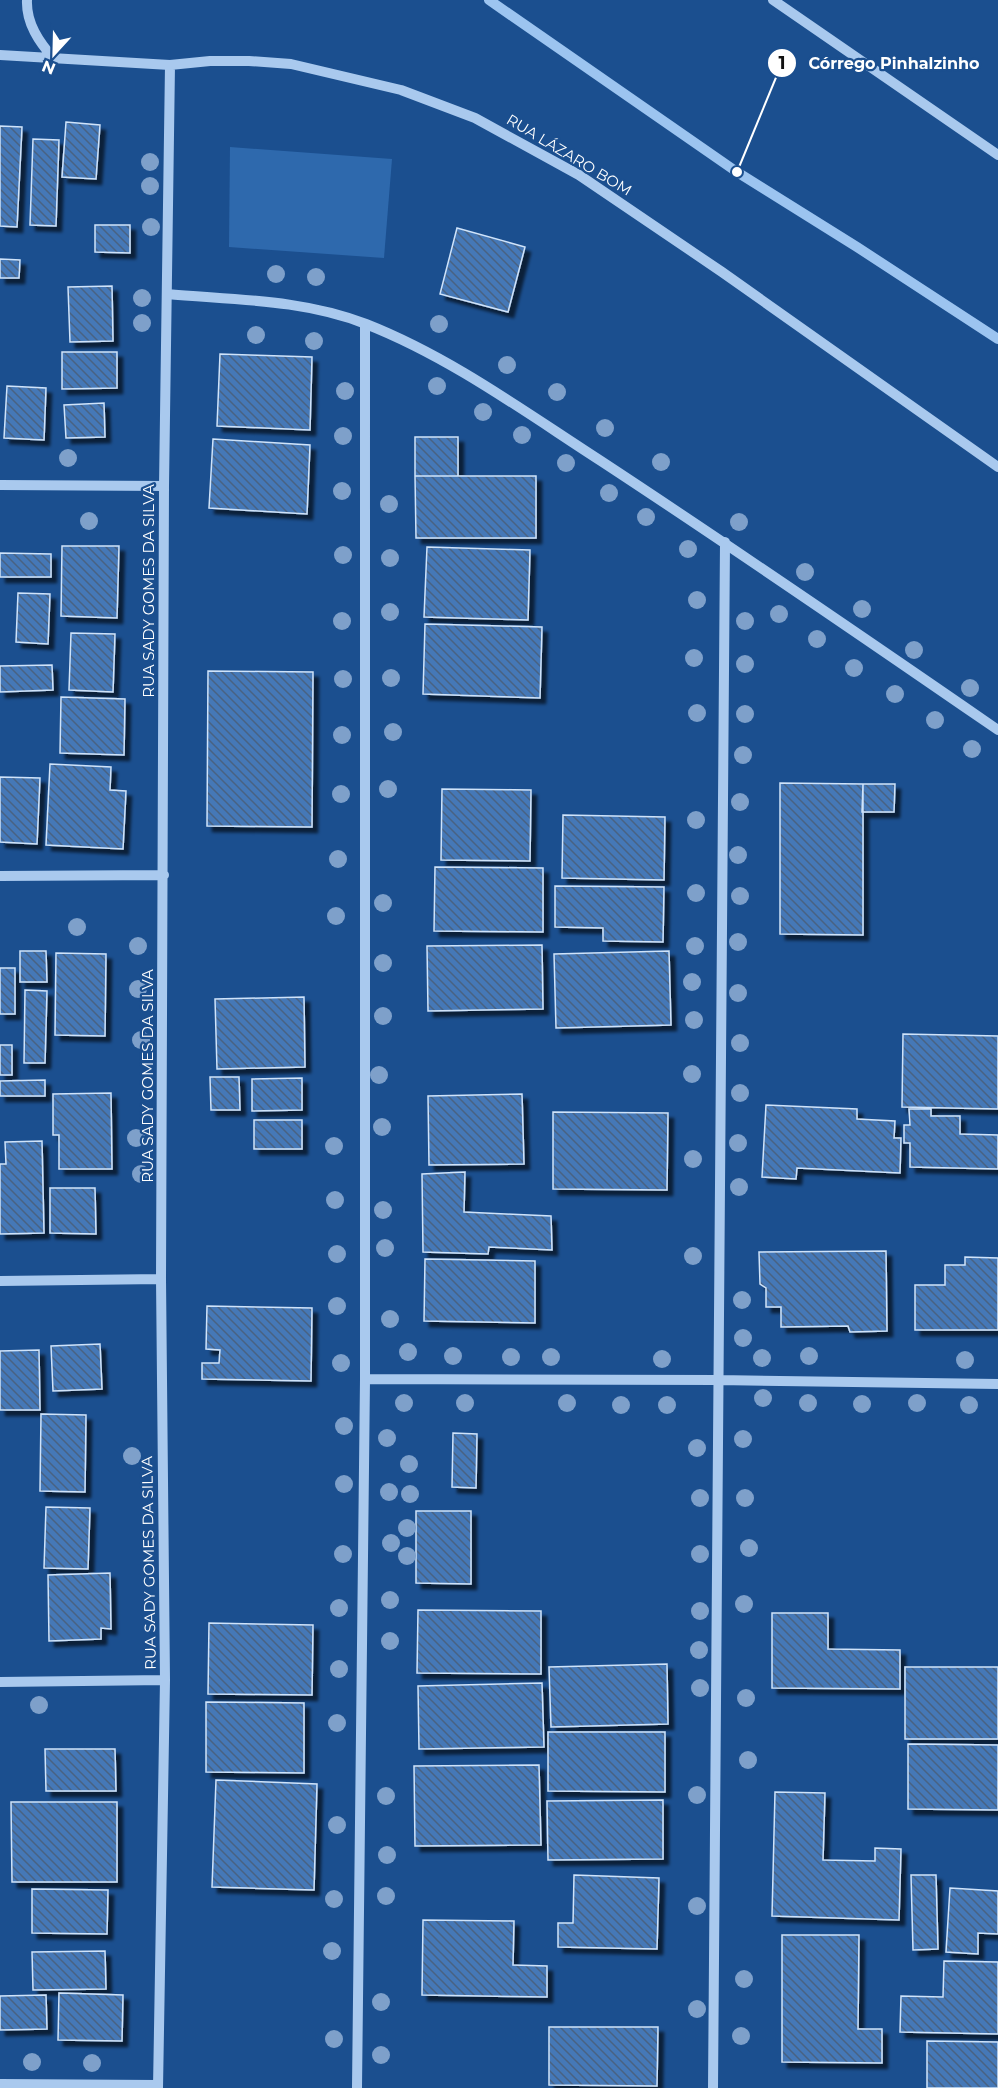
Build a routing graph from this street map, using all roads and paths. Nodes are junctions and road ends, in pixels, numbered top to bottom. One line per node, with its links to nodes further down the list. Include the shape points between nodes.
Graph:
1 (27, 0): 4 (street, via 26,12 40,43)
2 (773, 0): 6 (street)
3 (0, 55): 4 (street, RUA LÁZARO BOM)
4 (54, 59): 5 (street, RUA LÁZARO BOM)
5 (170, 65): 7 (street, RUA SADY GOMES DA SILVA); 9 (street, RUA LÁZARO BOM, via 239,61 291,64 401,90 475,117 579,175)
6 (998, 155)
7 (167, 294): 8 (street, via 284,304); 11 (street, RUA SADY GOMES DA SILVA)
8 (365, 324): 12 (street, via 456,368); 18 (street)
9 (998, 467)
10 (0, 484): 11 (street)
11 (164, 486): 14 (street, RUA SADY GOMES DA SILVA)
12 (725, 542): 13 (street); 19 (street)
13 (998, 730)
14 (164, 875): 15 (street); 16 (street, RUA SADY GOMES DA SILVA)
15 (0, 876)
16 (161, 1280): 17 (street); 21 (street, RUA SADY GOMES DA SILVA)
17 (0, 1281)
18 (365, 1379): 19 (street); 25 (street)
19 (718, 1380): 20 (street); 26 (street)
20 (998, 1384)
21 (165, 1680): 22 (street); 24 (street, RUA SADY GOMES DA SILVA)
22 (0, 1682)
23 (0, 2084): 24 (street)
24 (158, 2087)
25 (357, 2088)
26 (713, 2088)

